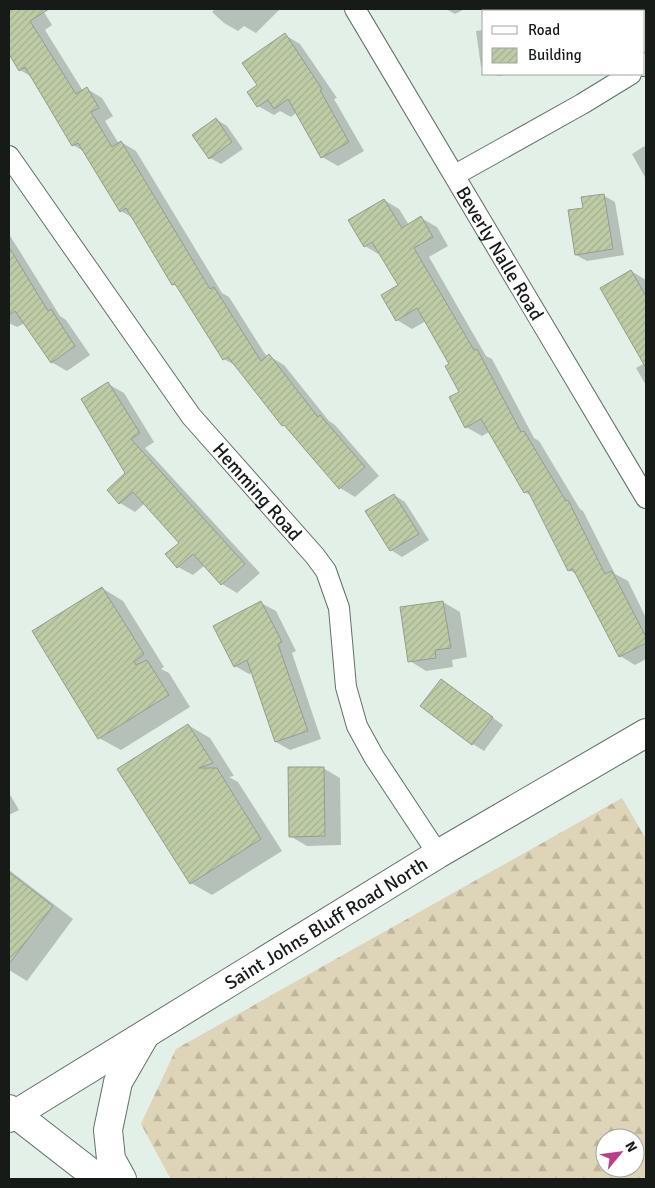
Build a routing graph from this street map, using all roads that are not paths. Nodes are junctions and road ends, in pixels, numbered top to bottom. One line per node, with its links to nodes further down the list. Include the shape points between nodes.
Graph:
1 (354, 9): 4 (street, Beverly Nalle Road)
2 (629, 75): 4 (street)
3 (9, 156): 7 (street, Hemming Road, via 191,416 326,571 339,608 346,687 357,726)
4 (455, 174): 5 (street, Beverly Nalle Road)
5 (646, 498)
6 (646, 734): 7 (main road, Saint Johns Bluff Road North)
7 (438, 854): 8 (main road, Saint Johns Bluff Road North)
8 (145, 1034): 9 (main road, Saint Johns Bluff Road North); 11 (main road, via 118,1082 108,1130 111,1159)
9 (11, 1114): 10 (main road)
10 (99, 1179)
11 (122, 1179)

